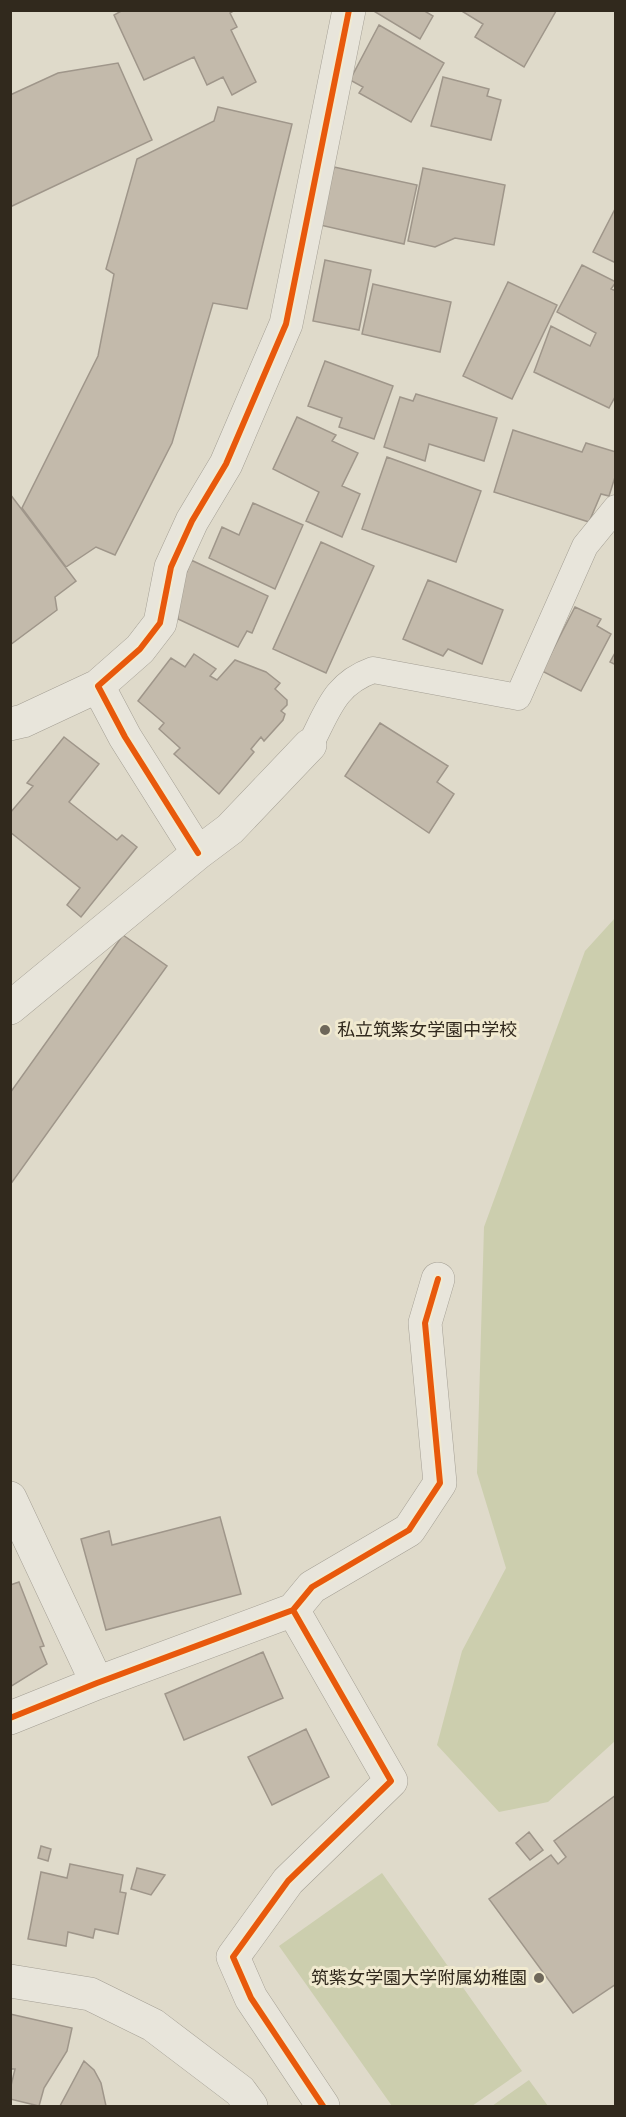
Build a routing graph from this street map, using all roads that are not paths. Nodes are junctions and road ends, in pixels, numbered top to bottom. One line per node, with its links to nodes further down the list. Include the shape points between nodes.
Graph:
1 (349, 10): 3 (street, via 286,324 225,464 171,567 160,623 140,649)
2 (615, 508): 5 (lane, via 585,546 518,697 373,670 357,675 337,693)
3 (98, 686): 4 (street); 6 (street, via 125,737)
4 (10, 724)
5 (310, 745): 6 (street, via 230,829)
6 (198, 853): 7 (street)
7 (10, 1008)
8 (438, 1279): 10 (street, via 425,1323 440,1483 408,1530 312,1587)
9 (10, 1498): 11 (street)
10 (293, 1610): 11 (street); 15 (street, via 391,1781 288,1881 233,1957 251,1998)
11 (97, 1683): 12 (street)
12 (10, 1718)
13 (10, 1981): 14 (street, via 90,1994 153,2025 240,2091)
14 (251, 2106)
15 (323, 2106)

